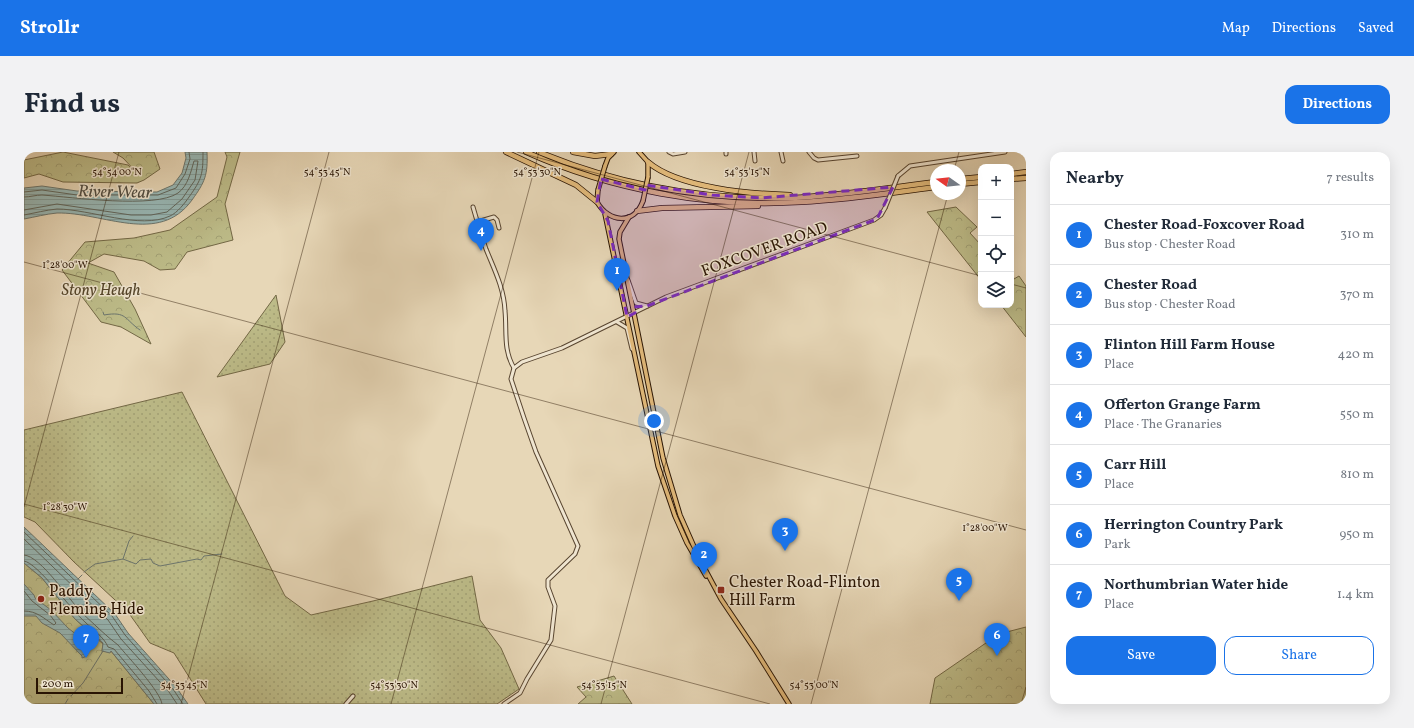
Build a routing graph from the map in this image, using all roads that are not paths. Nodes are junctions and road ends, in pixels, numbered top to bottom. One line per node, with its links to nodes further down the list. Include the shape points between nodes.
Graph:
1 (506, 152): 28 (highway, via 576,185)
2 (526, 152): 29 (highway, via 597,178 657,192 718,201)
3 (539, 152): 27 (highway, via 621,180 685,192 761,198)
4 (573, 152): 12 (highway, via 595,156)
5 (640, 152): 16 (main road)
6 (669, 152): 7 (street)
7 (685, 152)
8 (754, 152): 14 (street)
9 (781, 152): 15 (street)
10 (809, 152): 13 (street, via 818,160)
11 (1005, 152): 37 (street, FOXCOVER ROAD, bridge, via 910,166 898,176 881,216 874,220)
12 (613, 153): 28 (main road, bridge, via 605,166)
13 (857, 156)
14 (756, 161)
15 (783, 161)
16 (648, 162): 27 (highway, via 665,174 728,190); 31 (main road, bridge, via 643,201)
17 (1026, 172): 18 (highway)
18 (1014, 174)
19 (978, 177): 20 (highway)
20 (966, 178)
21 (1026, 178): 22 (highway)
22 (1014, 179)
23 (978, 182): 25 (highway)
24 (930, 183): 27 (highway)
25 (966, 183)
26 (930, 188): 29 (highway)
27 (824, 195)
28 (597, 202): 32 (main road)
29 (801, 202): 31 (highway, via 779,205 662,208)
30 (473, 207): 34 (street)
31 (637, 212): 33 (main road)
32 (605, 214): 33 (main road); 39 (main road)
33 (629, 218): 36 (main road, via 620,232 619,239)
34 (477, 222): 35 (street, via 494,217); 42 (street, via 503,292 507,353)
35 (499, 228)
36 (628, 278): 37 (street, via 636,303); 38 (main road)
37 (647, 306): 38 (street, FOXCOVER ROAD)
38 (635, 313): 39 (street, FOXCOVER ROAD); 43 (main road, via 671,488 690,541)
39 (627, 316): 40 (street, FOXCOVER ROAD); 41 (main road)
40 (617, 322): 41 (street, via 627,328); 42 (street, FOXCOVER ROAD, via 562,348 522,362)
41 (636, 362): 43 (main road, via 655,452 667,494 687,543)
42 (514, 368): 46 (street, via 511,379 536,452 578,546 575,554 548,580 555,606 551,640 520,693)
43 (720, 597): 47 (main road)
44 (353, 696): 45 (street)
45 (346, 704)
46 (504, 704)
47 (789, 704)

